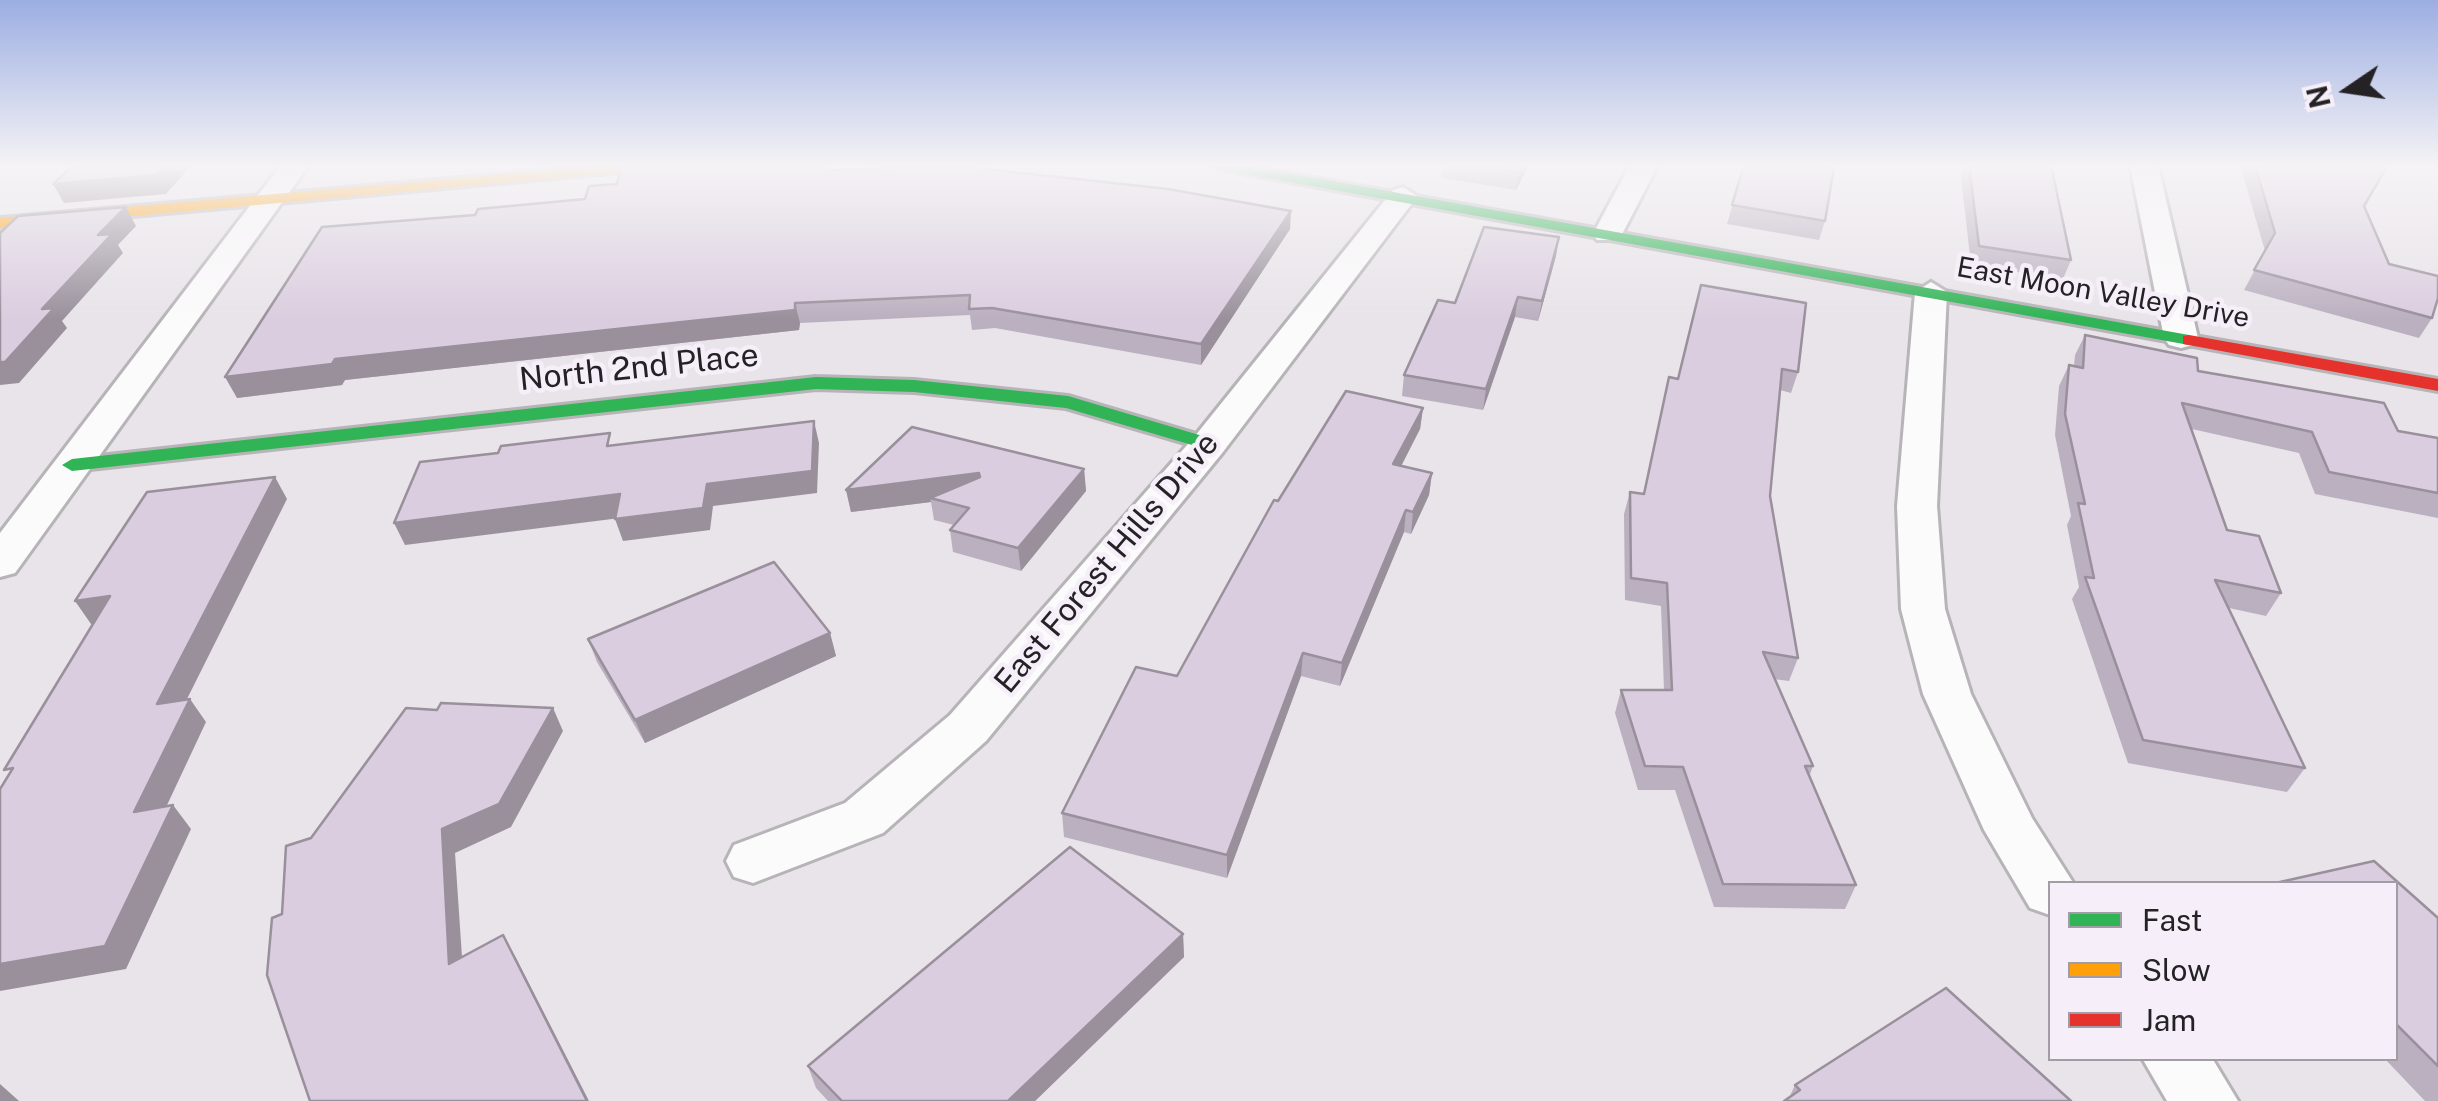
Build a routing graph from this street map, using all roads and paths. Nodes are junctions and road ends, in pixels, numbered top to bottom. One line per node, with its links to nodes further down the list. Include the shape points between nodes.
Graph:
1 (75, 216): 7 (street)
2 (258, 216): 13 (street)
3 (1387, 216): 12 (street, East Forest Hills Drive)
4 (1513, 216): 8 (street, East Moon Valley Drive)
5 (1617, 216): 8 (street)
6 (2155, 216): 10 (street)
7 (0, 223)
8 (1608, 234): 9 (street, East Moon Valley Drive)
9 (1931, 292): 10 (street, East Moon Valley Drive); 16 (street, via 1917,506 1923,609 1948,694 2011,830)
10 (2181, 338): 11 (street, East Moon Valley Drive)
11 (2438, 385)
12 (1209, 444): 13 (street, North 2nd Place, via 1068,402 816,383); 15 (street, East Forest Hills Drive, via 968,728 864,818)
13 (72, 466): 14 (street)
14 (0, 562)
15 (753, 861)
16 (2048, 889)
17 (2175, 1061): 18 (street)
18 (2206, 1101)

